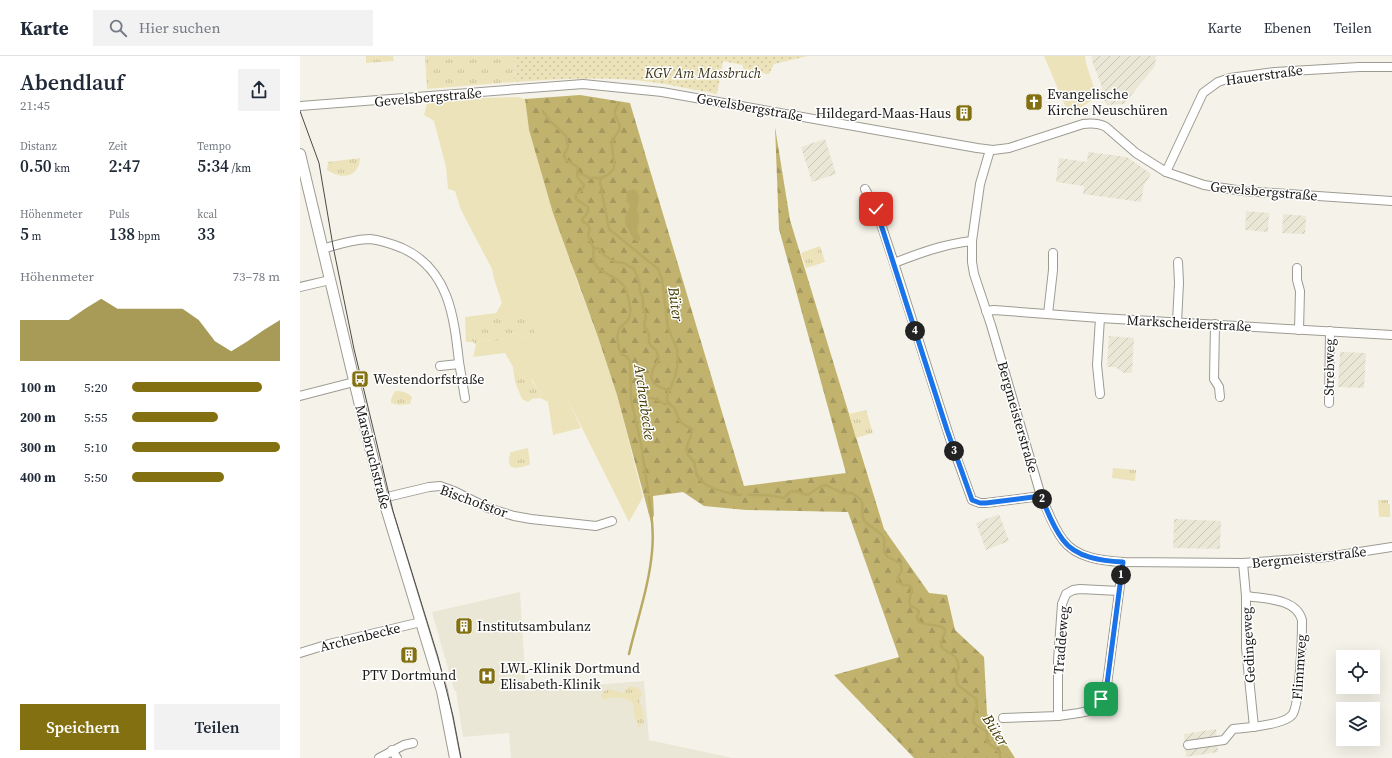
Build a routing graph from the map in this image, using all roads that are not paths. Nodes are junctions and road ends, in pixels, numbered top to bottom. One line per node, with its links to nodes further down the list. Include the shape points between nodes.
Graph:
1 (1392, 67): 5 (street, Hauerstraße, via 1275,72 1218,82 1203,93)
2 (300, 106): 3 (street, Gevelsbergstraße, via 583,84 662,92)
3 (990, 150): 5 (street, Gevelsbergstraße, via 1009,148 1083,124 1101,124 1136,153); 8 (street, Bergmeisterstraße, via 980,184)
4 (300, 156): 9 (street, Marsbruchstraße)
5 (1166, 172): 7 (street, Gevelsbergstraße, via 1204,186)
6 (865, 189): 12 (street, via 876,209)
7 (1392, 201)
8 (972, 241): 12 (street, via 934,248); 16 (street, Bergmeisterstraße, via 974,274)
9 (322, 249): 14 (street, Marsbruchstraße); 24 (street, via 369,239 398,246 422,261 433,271 451,307)
10 (1053, 253): 17 (street)
11 (1178, 262): 19 (street)
12 (894, 263): 32 (street, via 972,500 986,503)
13 (1297, 268): 21 (street, via 1300,291)
14 (330, 280): 15 (street); 26 (street, Marsbruchstraße)
15 (300, 287)
16 (986, 311): 17 (street, Markscheiderstraße); 32 (street, Bergmeisterstraße)
17 (1048, 314): 18 (street, Markscheiderstraße)
18 (1100, 318): 19 (street, Markscheiderstraße); 27 (street, via 1097,365)
19 (1177, 322): 20 (street, Markscheiderstraße)
20 (1215, 324): 21 (street, Markscheiderstraße); 29 (street, via 1214,380 1219,388)
21 (1299, 330): 22 (street, Markscheiderstraße)
22 (1330, 332): 23 (street, Markscheiderstraße); 31 (street, Strebweg)
23 (1392, 335)
24 (460, 364): 25 (street); 30 (street)
25 (440, 366)
26 (354, 382): 28 (street); 33 (street, Marsbruchstraße)
27 (1100, 394)
28 (300, 396)
29 (1220, 397)
30 (465, 398)
31 (1329, 403)
32 (1041, 496): 36 (street, Bergmeisterstraße, via 1064,541 1075,551 1089,557)
33 (383, 498): 34 (street, Bischofstor, via 440,486 488,508 514,516 596,526); 40 (street, Marsbruchstraße)
34 (612, 521)
35 (1392, 547): 37 (street, Bergmeisterstraße, via 1327,557)
36 (1123, 562): 37 (street, Bergmeisterstraße); 38 (street)
37 (1243, 563): 39 (street, Gedingeweg)
38 (1119, 591): 42 (street, via 1107,684 1099,704 1093,710); 42 (street, Traddeweg, via 1080,589 1066,594 1062,604 1058,660)
39 (1246, 596): 44 (street, Gedingeweg, via 1246,648); 44 (street, Flimmweg, via 1288,603 1301,614 1302,620 1301,662 1293,715 1276,723)
40 (421, 622): 41 (street, Archenbecke); 50 (street, Marsbruchstraße, via 442,692)
41 (300, 653)
42 (1058, 716): 43 (street)
43 (1003, 718)
44 (1254, 727): 46 (street, Flimmweg, via 1233,729 1224,740)
45 (413, 743): 47 (street)
46 (1188, 745)
47 (392, 750): 48 (street); 49 (street)
48 (379, 758)
49 (397, 758)
50 (455, 758)

